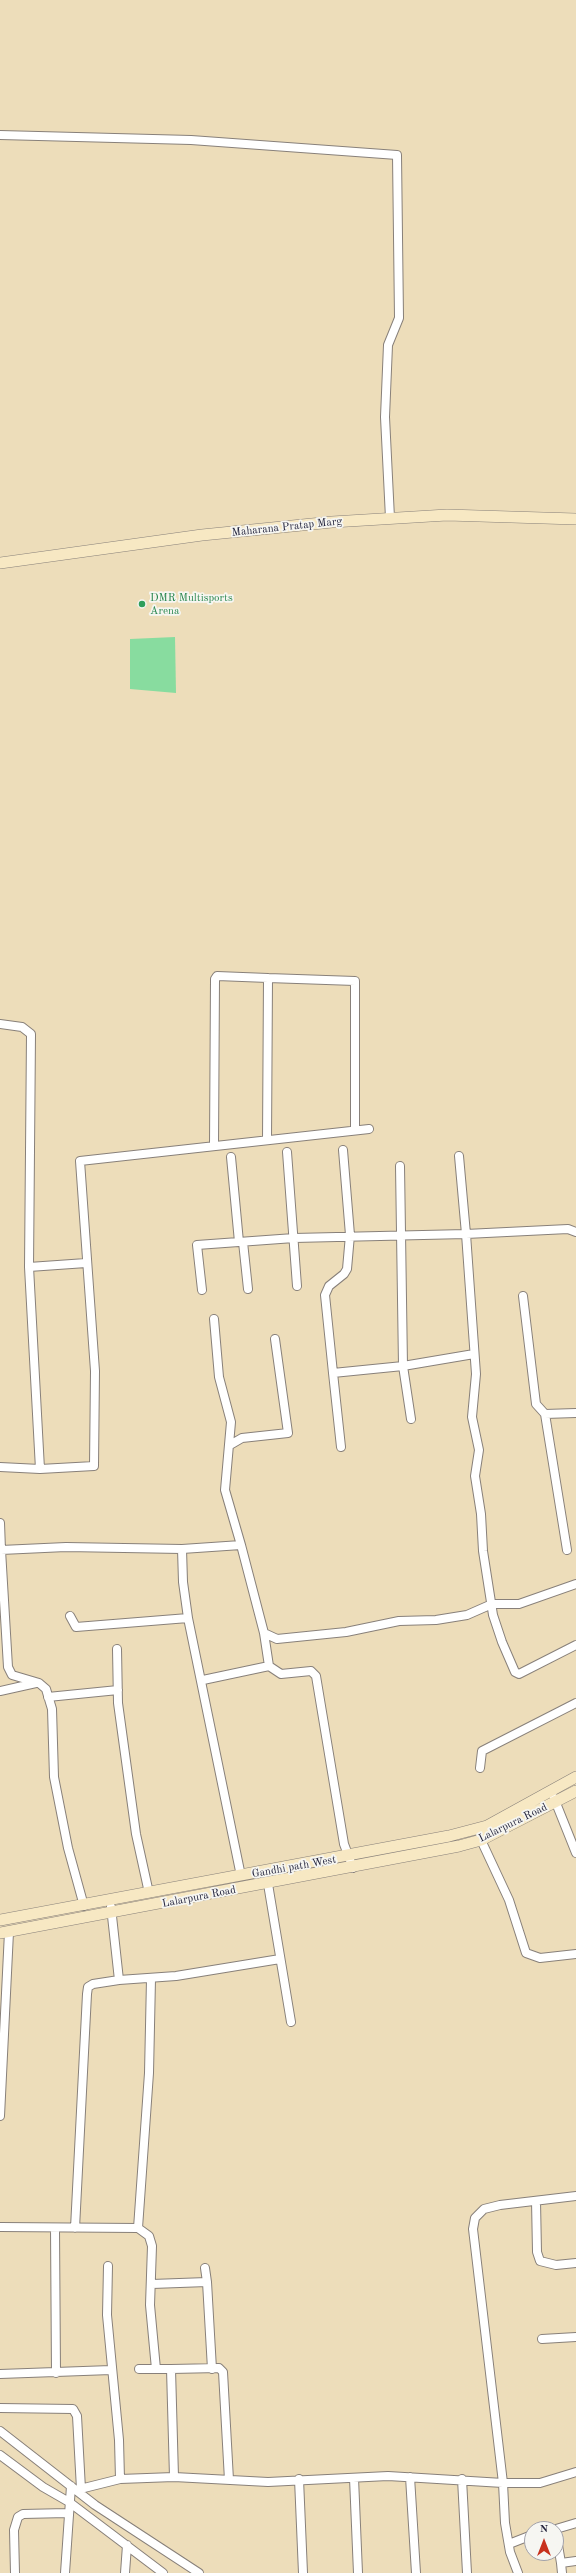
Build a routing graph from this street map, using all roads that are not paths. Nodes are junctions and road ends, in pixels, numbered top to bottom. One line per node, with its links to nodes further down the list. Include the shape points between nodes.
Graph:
1 (0, 135): 2 (street, via 191,140 397,155 399,318 388,345 385,417)
2 (390, 518): 3 (street, Maharana Pratap Marg, via 447,515); 4 (street, Maharana Pratap Marg, via 202,535)
3 (576, 519)
4 (0, 564)
5 (268, 978): 8 (street, via 355,981); 9 (street); 10 (street, via 217,976 215,979)
6 (0, 1024): 23 (street, via 22,1027 32,1034)
7 (369, 1129): 8 (street)
8 (355, 1130): 9 (street)
9 (267, 1140): 10 (street)
10 (214, 1145): 22 (street, via 80,1161)
11 (343, 1150): 19 (street)
12 (287, 1152): 20 (street)
13 (459, 1156): 18 (street)
14 (232, 1158): 21 (street)
15 (400, 1166): 17 (street)
16 (576, 1232): 18 (street, via 568,1229)
17 (401, 1234): 18 (street); 19 (street); 31 (street)
18 (466, 1234): 30 (street)
19 (350, 1235): 20 (street); 32 (street, via 347,1269 329,1286 325,1295)
20 (294, 1238): 21 (street); 24 (street)
21 (241, 1242): 25 (street); 26 (street, via 197,1246)
22 (86, 1263): 23 (street); 39 (street, via 95,1371 94,1466)
23 (29, 1267): 39 (street)
24 (297, 1286)
25 (248, 1289)
26 (202, 1290)
27 (523, 1296): 34 (street, via 536,1404)
28 (214, 1319): 36 (street, via 220,1377 231,1422)
29 (275, 1340): 36 (street, via 288,1433 242,1438)
30 (474, 1354): 31 (street); 46 (street, via 476,1374 472,1417 479,1450 475,1476)
31 (403, 1366): 32 (street); 35 (street)
32 (333, 1373): 37 (street)
33 (576, 1412): 34 (street)
34 (545, 1414): 44 (street)
35 (411, 1419)
36 (230, 1445): 41 (street, via 225,1490)
37 (341, 1448)
38 (0, 1467): 39 (street)
39 (40, 1469)
40 (0, 1522): 43 (street)
41 (241, 1545): 42 (street); 49 (street)
42 (182, 1549): 43 (street, via 66,1547); 48 (street)
43 (1, 1550): 54 (street, via 8,1667 12,1675 19,1679)
44 (567, 1550)
45 (576, 1584): 46 (street, via 519,1604)
46 (492, 1604): 49 (street, via 467,1615 436,1620 399,1620 346,1632 277,1639); 50 (street, via 502,1642 519,1674)
47 (70, 1616): 48 (street, via 76,1627)
48 (188, 1618): 53 (street)
49 (264, 1633): 52 (street)
50 (576, 1645)
51 (117, 1649): 55 (street)
52 (269, 1666): 53 (street); 66 (street, via 281,1674 311,1671 316,1676)
53 (203, 1680): 68 (street)
54 (39, 1683): 56 (street); 57 (street, via 46,1689)
55 (118, 1690): 57 (street); 70 (street, via 136,1834)
56 (0, 1691)
57 (48, 1697): 72 (street, via 52,1710 54,1777 68,1848)
58 (576, 1704): 59 (street, via 482,1751)
59 (480, 1768)
60 (576, 1777): 62 (street, Gandhi path West)
61 (576, 1790): 62 (street, Lalarpura Road)
62 (553, 1796): 63 (street, Lalarpura Road); 64 (street); 66 (street, Gandhi path West, via 487,1826)
63 (481, 1840): 67 (street, Lalarpura Road); 76 (street, via 509,1900 526,1953 540,1958)
64 (574, 1843): 65 (street)
65 (576, 1853)
66 (348, 1857): 67 (street); 68 (street, Gandhi path West)
67 (353, 1868): 69 (street, Lalarpura Road)
68 (240, 1876): 70 (street, Gandhi path West)
69 (268, 1884): 73 (street, Lalarpura Road); 77 (street)
70 (149, 1893): 71 (street, Gandhi path West)
71 (110, 1901): 72 (street, Gandhi path West); 73 (street)
72 (84, 1906): 74 (street, Gandhi path West)
73 (113, 1914): 75 (street, Lalarpura Road); 79 (street)
74 (0, 1920)
75 (5, 1932): 81 (street)
76 (576, 1954)
77 (280, 1959): 78 (street); 80 (street)
78 (151, 1979): 79 (street); 87 (street, via 149,2073)
79 (119, 1980): 86 (street, via 93,1984 88,1987 86,1994)
80 (291, 2022)
81 (0, 2116)
82 (576, 2196): 83 (street)
83 (536, 2201): 88 (street, via 536,2241 540,2261 556,2265); 113 (street, via 484,2209 475,2218 473,2229)
84 (0, 2227): 85 (street)
85 (55, 2228): 86 (street); 100 (street)
86 (75, 2228): 87 (street)
87 (138, 2228): 92 (street, via 149,2236 152,2246)
88 (576, 2262)
89 (108, 2266): 99 (street, via 107,2315)
90 (205, 2268): 91 (street)
91 (207, 2282): 92 (street); 98 (street)
92 (152, 2284): 96 (street, via 150,2305)
93 (576, 2337): 94 (street)
94 (542, 2339)
95 (139, 2369): 96 (street)
96 (156, 2369): 97 (street)
97 (171, 2369): 98 (street); 106 (street)
98 (212, 2369): 112 (street, via 219,2368 223,2372)
99 (111, 2370): 100 (street); 109 (street, via 119,2440)
100 (56, 2373): 101 (street)
101 (0, 2374)
102 (0, 2408): 114 (street, via 73,2409 77,2416)
103 (0, 2431): 114 (street)
104 (0, 2455): 115 (street, via 43,2487)
105 (576, 2472): 113 (street, via 540,2483)
106 (174, 2477): 109 (street); 112 (street)
107 (410, 2477): 108 (street); 111 (street); 131 (street)
108 (354, 2478): 110 (street); 130 (street)
109 (120, 2479): 114 (street)
110 (299, 2479): 112 (street, via 268,2482); 129 (street)
111 (462, 2479): 113 (street); 132 (street)
112 (229, 2480)
113 (503, 2483): 120 (street)
114 (76, 2488): 115 (street); 128 (street)
115 (69, 2502): 116 (street); 121 (street)
116 (68, 2513): 124 (street, via 23,2514 18,2517 14,2530); 125 (street)
117 (576, 2523): 118 (street)
118 (564, 2527)
119 (524, 2538): 120 (street)
120 (509, 2544): 133 (street)
121 (127, 2545): 126 (street); 127 (street)
122 (576, 2561): 123 (street)
123 (561, 2562): 134 (street)
124 (15, 2573)
125 (65, 2573)
126 (125, 2573)
127 (163, 2573)
128 (199, 2573)
129 (304, 2573)
130 (358, 2573)
131 (416, 2573)
132 (466, 2573)
133 (518, 2573)
134 (562, 2573)

